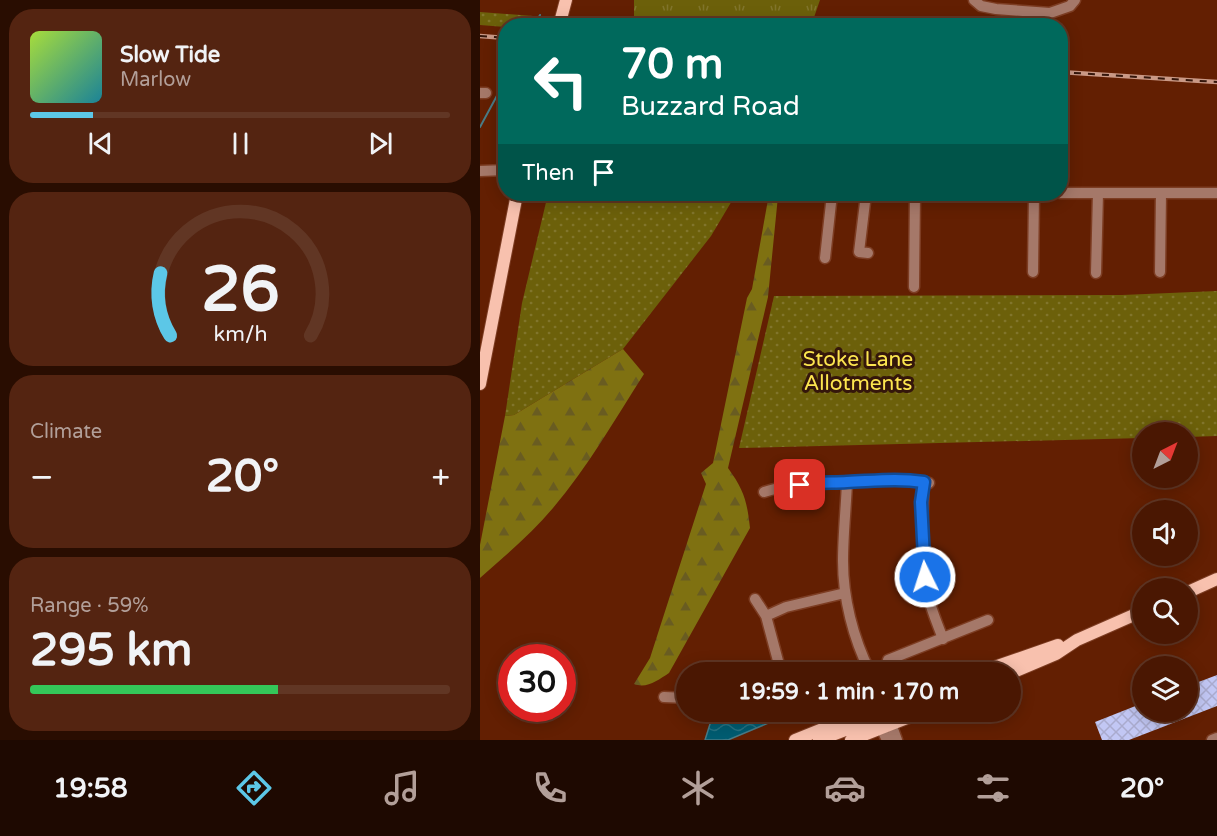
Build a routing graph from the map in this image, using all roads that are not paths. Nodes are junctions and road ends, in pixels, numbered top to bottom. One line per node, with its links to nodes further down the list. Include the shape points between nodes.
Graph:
1 (566, 0): 4 (main road)
2 (974, 0): 3 (street, via 996,9 1050,13 1070,6)
3 (1075, 0)
4 (561, 18)
5 (498, 170): 6 (street)
6 (480, 171)
7 (1068, 193): 8 (street)
8 (1098, 193): 9 (street); 20 (street)
9 (1161, 193): 10 (street); 19 (street)
10 (1217, 193)
11 (516, 201): 22 (main road)
12 (831, 201): 17 (street)
13 (865, 201): 16 (street, via 859,252)
14 (915, 201): 21 (street)
15 (1034, 201): 18 (street)
16 (868, 253)
17 (825, 258)
18 (1033, 272)
19 (1160, 272)
20 (1096, 273)
21 (914, 287)
22 (480, 384)
23 (847, 482): 24 (street, via 814,482); 27 (street); 32 (street, via 898,478 926,482 921,502 925,577)
24 (764, 492)
25 (1217, 579): 26 (main road)
26 (1198, 588)
27 (845, 593): 29 (street, via 786,607); 34 (street)
28 (755, 599): 29 (street)
29 (766, 616): 36 (street)
30 (1132, 616): 33 (main road)
31 (988, 620): 32 (street)
32 (942, 639): 35 (street)
33 (1077, 640): 39 (main road); 40 (main road)
34 (862, 657): 37 (street); 38 (street)
35 (888, 660)
36 (778, 662)
37 (863, 662)
38 (865, 662)
39 (1008, 662)
40 (1021, 669)
41 (664, 697): 42 (street)
42 (676, 698)
43 (872, 722): 48 (main road)
44 (875, 722): 49 (main road)
45 (878, 722): 50 (main road)
46 (883, 722): 51 (street)
47 (1217, 738): 52 (street)
48 (795, 740)
49 (819, 740)
50 (851, 740)
51 (897, 740)
52 (1212, 740)

